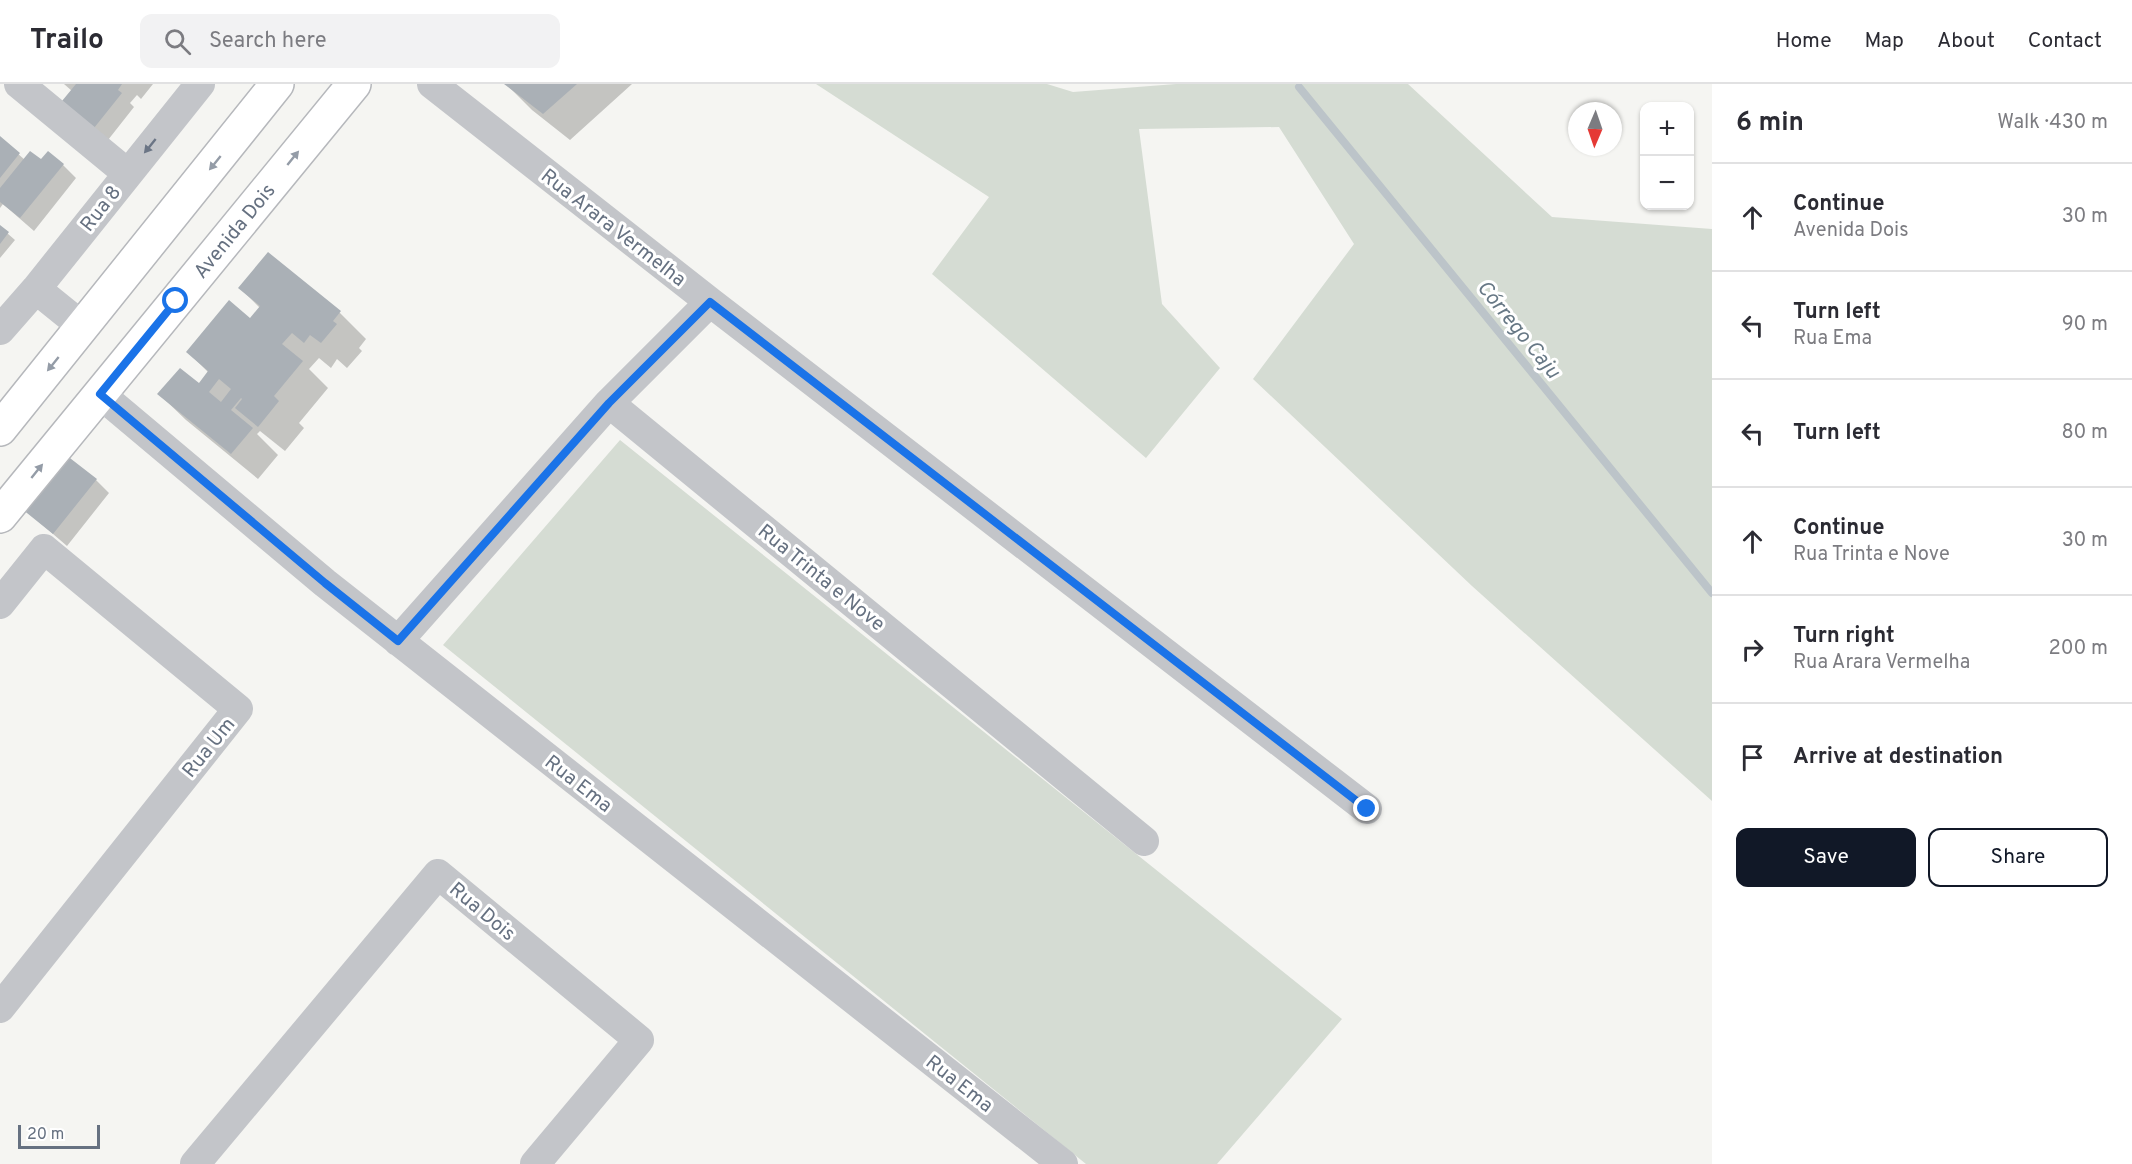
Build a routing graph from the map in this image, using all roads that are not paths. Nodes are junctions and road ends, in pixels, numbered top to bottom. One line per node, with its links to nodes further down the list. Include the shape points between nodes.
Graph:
1 (20, 84): 6 (street)
2 (200, 84): 6 (street, Rua 8, one-way to 6)
3 (277, 84): 9 (main road, one-way to 9)
4 (354, 84): 11 (main road, Avenida Dois, one-way to 4)
5 (432, 84): 8 (street, Rua Arara Vermelha)
6 (127, 173): 7 (street, Rua 8)
7 (36, 289): 9 (street); 10 (street, Rua 8)
8 (710, 302): 12 (street); 17 (street, Rua Arara Vermelha)
9 (83, 327): 13 (main road, one-way to 13)
10 (0, 330)
11 (100, 394): 14 (main road, Avenida Dois, one-way to 11); 16 (street, Rua Ema)
12 (609, 403): 16 (street); 18 (street, Rua Trinta e Nove)
13 (0, 429)
14 (0, 516)
15 (0, 604): 19 (street, Rua Um, via 44,549 238,709)
16 (398, 641): 22 (street, Rua Ema)
17 (1367, 809)
18 (1144, 841)
19 (0, 1008)
20 (195, 1164): 21 (street, Rua Dois, via 438,874 639,1040)
21 (535, 1164)
22 (1063, 1164)

